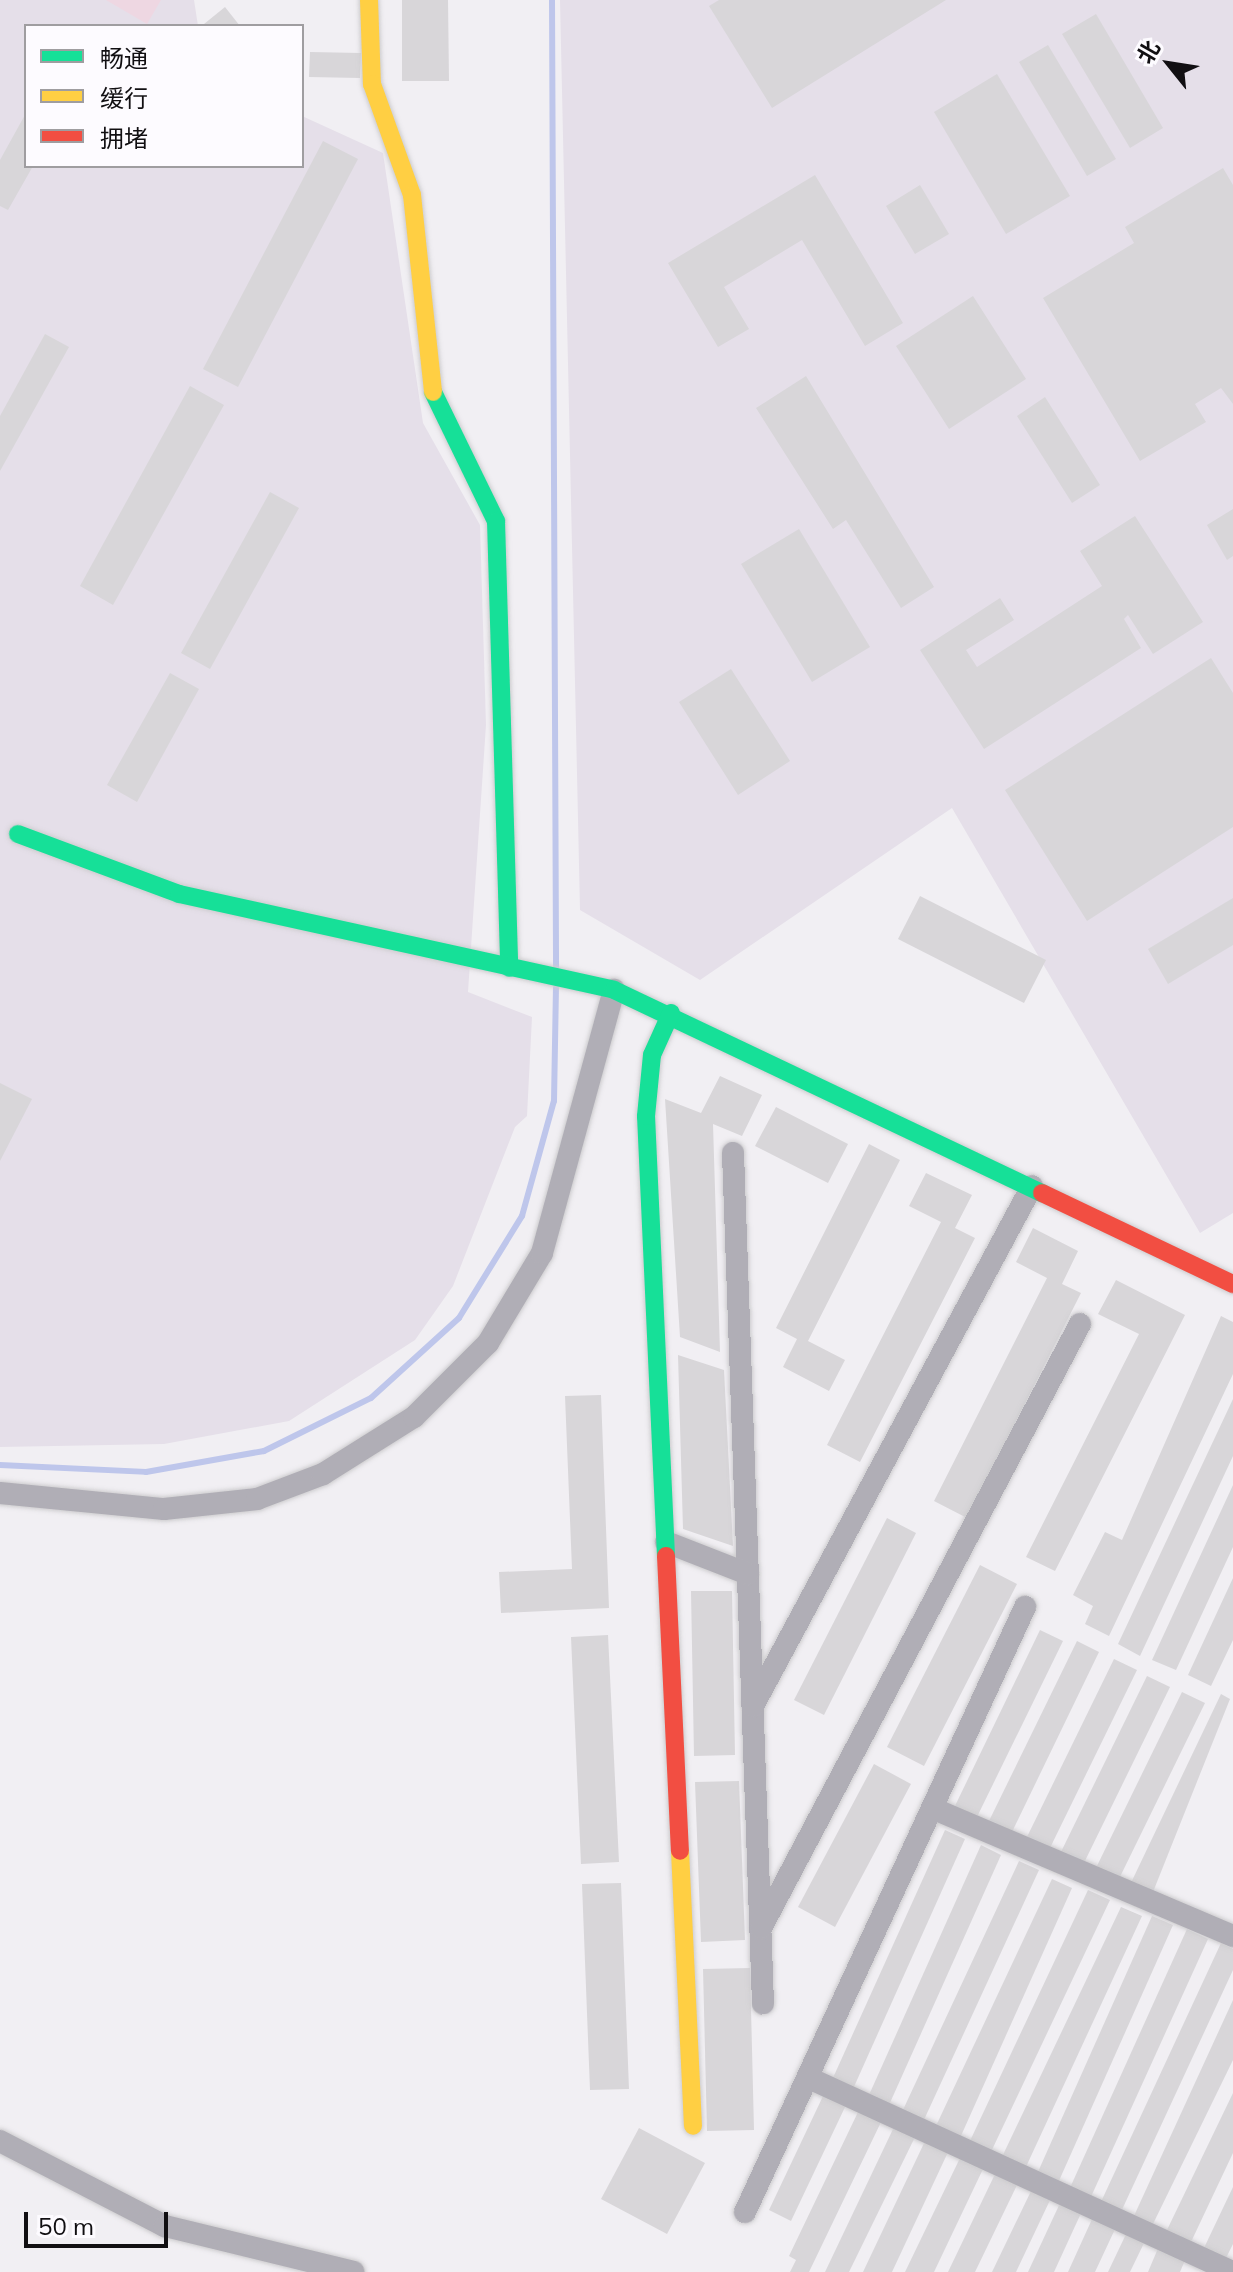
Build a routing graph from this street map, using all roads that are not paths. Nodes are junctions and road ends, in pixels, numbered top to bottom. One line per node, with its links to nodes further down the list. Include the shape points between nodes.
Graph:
1 (369, 0): 3 (street, via 372,84 412,195 434,406 457,437 496,521)
2 (18, 834): 3 (street, via 179,894)
3 (509, 968): 4 (street)
4 (614, 990): 5 (street); 10 (street, via 542,1253 488,1343 414,1417 323,1474 257,1499 164,1509)
5 (671, 1013): 7 (street); 11 (street, via 652,1055 646,1116)
6 (733, 1153): 12 (street)
7 (1032, 1186): 8 (street); 14 (street)
8 (1233, 1284)
9 (1080, 1324): 16 (street)
10 (0, 1493)
11 (666, 1542): 12 (street); 20 (street)
12 (748, 1574): 14 (street)
13 (1025, 1607): 15 (street)
14 (753, 1707): 16 (street)
15 (934, 1809): 17 (street); 19 (street)
16 (760, 1930): 18 (street)
17 (1233, 1936)
18 (763, 2003)
19 (809, 2078): 22 (street); 24 (street)
20 (693, 2126)
21 (0, 2141): 23 (street, via 165,2226)
22 (745, 2212)
23 (353, 2272)
24 (1232, 2272)

